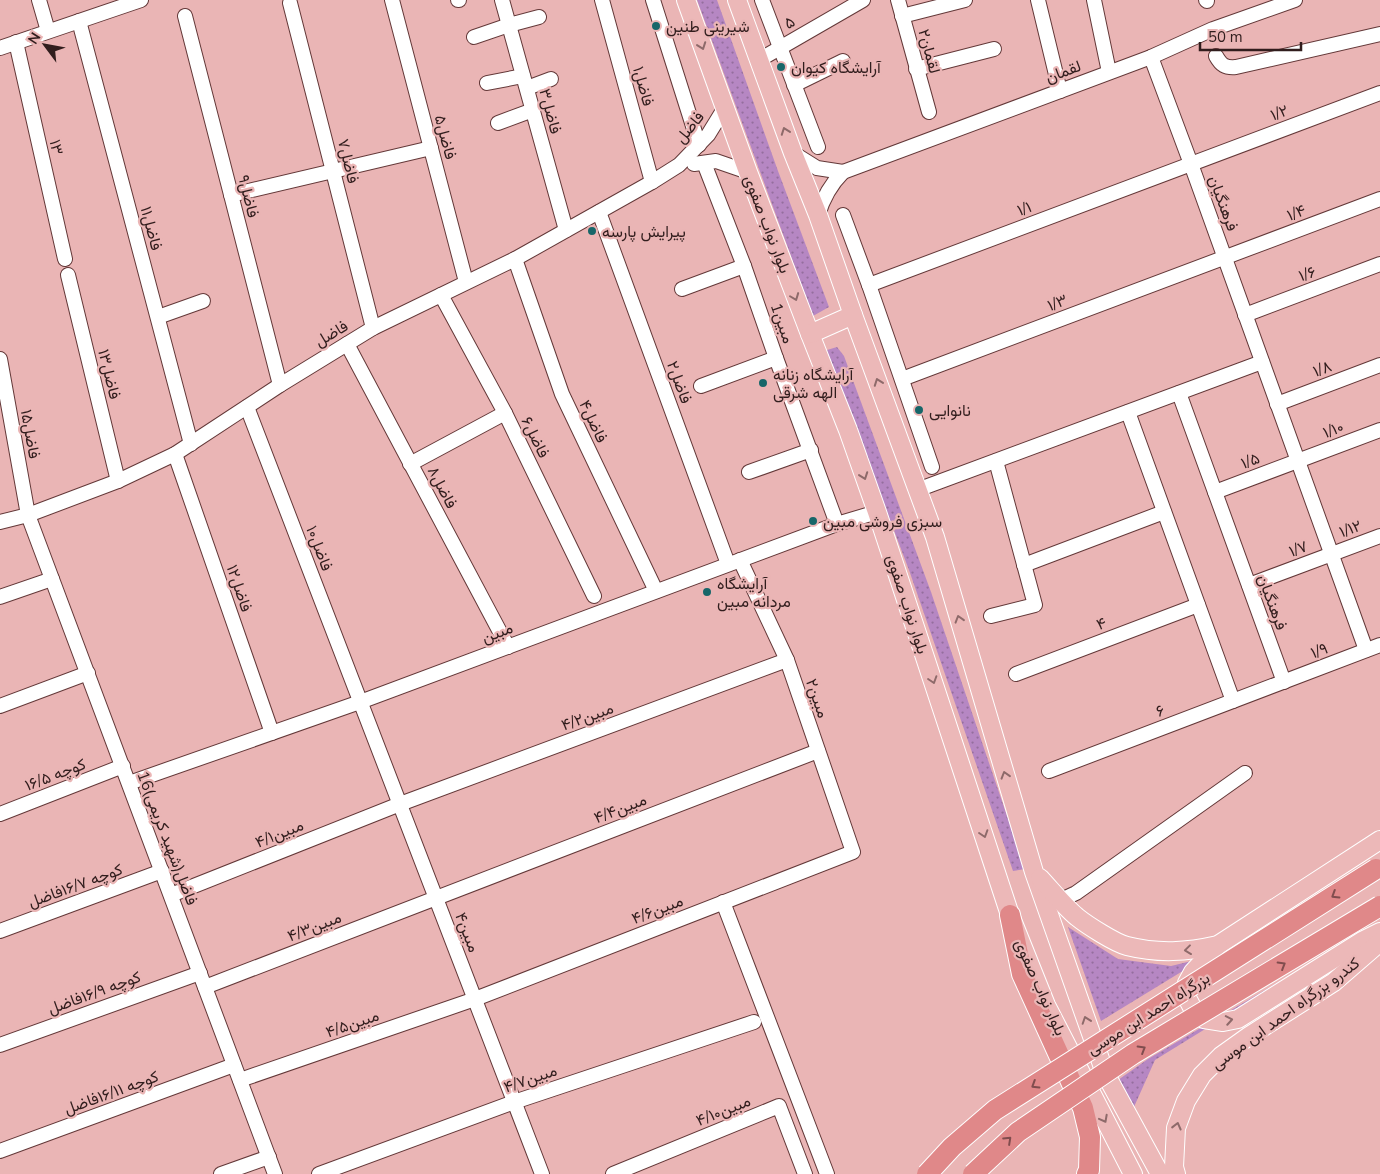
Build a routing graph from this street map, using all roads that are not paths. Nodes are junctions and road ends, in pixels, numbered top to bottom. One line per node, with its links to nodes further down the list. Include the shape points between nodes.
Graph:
1 (38, 0): 22 (street)
2 (141, 0): 20 (street)
3 (392, 0): 46 (street, ۵فاضل)
4 (502, 0): 21 (street, ۳فاضل)
5 (602, 0): 55 (street, ۱فاضل)
6 (653, 0): 45 (street)
7 (686, 0): 41 (main road, بلوار نواب صفوی, one-way to 41)
8 (737, 0): 31 (main road, بلوار نواب صفوی)
9 (762, 0): 27 (street)
10 (863, 0): 27 (street, ۵)
11 (898, 0): 18 (street, ۲لقمان)
12 (965, 0): 18 (street)
13 (1038, 0): 39 (street)
14 (1094, 0): 34 (street)
15 (1295, 0): 30 (street, لقمان, via 1213,29)
16 (290, 3): 52 (street, ۷فاضل)
17 (185, 16): 56 (street, ۹فاضل)
18 (902, 16): 33 (street, ۲لقمان)
19 (539, 17): 21 (street)
20 (79, 21): 22 (street); 75 (street, ۱۱فاضل)
21 (509, 25): 24 (street); 36 (street, ۳فاضل)
22 (48, 31): 25 (street)
23 (1380, 34): 29 (street, via 1230,68)
24 (474, 37)
25 (16, 42): 26 (street); 63 (street, ۱۳)
26 (0, 48)
27 (780, 48): 31 (street, ۵); 38 (street)
28 (994, 49): 33 (street)
29 (1216, 56)
30 (1151, 57): 34 (street, لقمان); 50 (street, فرهنگیان)
31 (759, 60): 48 (main road, بلوار نواب صفوی, one-way to 31)
32 (843, 61): 38 (street)
33 (916, 69): 43 (street, ۲لقمان)
34 (1110, 72): 39 (street, لقمان)
35 (551, 79): 36 (street)
36 (525, 82): 37 (street); 42 (street, ۳فاضل)
37 (487, 83)
38 (794, 85): 47 (street)
39 (1060, 91): 54 (street, لقمان)
40 (1380, 93): 50 (street, ۱/۲)
41 (724, 109): 45 (street, فاضل); 53 (main road, بلوار نواب صفوی)
42 (533, 110): 44 (street); 61 (street, ۳فاضل)
43 (929, 112)
44 (498, 123)
45 (699, 145): 51 (street, فاضل)
46 (431, 148): 52 (street); 68 (street, ۵فاضل)
47 (818, 148)
48 (793, 153): 54 (street, لقمان, via 817,168); 59 (main road, بلوار نواب صفوی)
49 (704, 163): 51 (street, فاضل); 53 (street, فاضل, via 716,160); 66 (street, 1مبین)
50 (1191, 164): 62 (street, فرهنگیان); 69 (street, ۱/۱)
51 (679, 165): 55 (street, فاضل)
52 (333, 171): 56 (street); 76 (street, ۷فاضل)
53 (748, 172): 77 (main road, بلوار نواب صفوی, one-way to 77)
54 (843, 172): 59 (street, لقمان, via 827,191)
55 (652, 182): 58 (street, فاضل)
56 (231, 195): 84 (street, ۹فاضل)
57 (1380, 199): 62 (street, ۱/۴)
58 (599, 212): 61 (street, فاضل); 110 (street, ۲فاضل)
59 (818, 215): 73 (main road, بلوار نواب صفوی)
60 (843, 215): 69 (street)
61 (566, 230): 64 (street, فاضل)
62 (1225, 257): 74 (street, فرهنگیان); 83 (street, ۱/۳)
63 (65, 259)
64 (515, 259): 68 (street, فاضل); 114 (street, ۴فاضل, via 562,394)
65 (1380, 264): 74 (street, ۱/۶)
66 (744, 266): 70 (street); 79 (street, 1مبین)
67 (68, 275): 100 (street, ۱۳فاضل)
68 (466, 282): 71 (street, فاضل)
69 (869, 285): 83 (street)
70 (682, 289)
71 (442, 295): 76 (street, فاضل); 90 (street, ۶فاضل)
72 (203, 301): 75 (street)
73 (853, 315): 77 (main road); 101 (main road, بلوار نواب صفوی, one-way to 73)
74 (1245, 315): 81 (street, فرهنگیان)
75 (158, 316): 92 (street, ۱۱فاضل)
76 (373, 328): 78 (street, فاضل)
77 (810, 334): 103 (main road, بلوار نواب صفوی, one-way to 103)
78 (346, 344): 84 (street, فاضل); 97 (street, ۸فاضل)
79 (776, 358): 85 (street); 93 (street, 1مبین)
80 (0, 359): 105 (street, ۱۵فاضل)
81 (1262, 362): 86 (street); 87 (street, فرهنگیان)
82 (1380, 364): 87 (street, ۱/۸)
83 (902, 380): 98 (street)
84 (280, 384): 88 (street, فاضل)
85 (701, 386)
86 (1179, 393): 89 (street); 102 (street, فرهنگیان)
87 (1277, 404): 96 (street, فرهنگیان)
88 (247, 407): 92 (street, فاضل); 127 (street, ۱۰فاضل)
89 (1128, 412): 95 (street); 104 (street)
90 (505, 413): 97 (street); 115 (street, ۶فاضل)
91 (1380, 430): 96 (street, ۱/۱۰)
92 (191, 444): 94 (street, فاضل)
93 (811, 450): 99 (street); 107 (street, 1مبین)
94 (175, 454): 100 (street, فاضل); 129 (street, ۱۲فاضل)
95 (996, 461): 101 (street); 111 (street)
96 (1298, 461): 102 (street, ۱/۵); 109 (street, فرهنگیان)
97 (410, 464): 120 (street, ۸فاضل)
98 (932, 466)
99 (749, 472)
100 (118, 481): 105 (street, فاضل)
101 (917, 490): 141 (main road, بلوار نواب صفوی, one-way to 101, via 935,537)
102 (1215, 492): 113 (street, فرهنگیان)
103 (878, 512): 107 (street, مبین); 147 (main road, بلوار نواب صفوی, one-way to 147)
104 (1164, 512): 111 (street); 117 (street)
105 (28, 515): 106 (street, فاضل); 112 (street, 16فاضل(شهید کریمی))
106 (0, 522)
107 (837, 524): 110 (street, مبین)
108 (1380, 536): 109 (street, ۱/۱۲)
109 (1332, 554): 113 (street, ۱/۷); 121 (street, فرهنگیان)
110 (734, 562): 114 (street, مبین); 122 (street, ۲مبین)
111 (1024, 565): 118 (street, via 1035,605)
112 (52, 579): 116 (street); 123 (street, 16فاضل(شهید کریمی))
113 (1249, 586): 125 (street, فرهنگیان)
114 (656, 591): 120 (street, مبین)
115 (594, 596)
116 (0, 597)
117 (1198, 605): 124 (street, ۴); 126 (street)
118 (991, 616)
119 (1380, 645): 121 (street, ۱/۹)
120 (508, 647): 127 (street, مبین)
121 (1366, 650): 125 (street, ۱/۹)
122 (786, 660): 130 (street, ۲مبین); 135 (street, ۴/۲مبین)
123 (88, 673): 128 (street); 131 (street, 16فاضل(شهید کریمی))
124 (1016, 674)
125 (1284, 682): 126 (street, ۶)
126 (1233, 701): 132 (street, ۶)
127 (360, 702): 129 (street, مبین); 135 (street, ۴مبین)
128 (0, 706)
129 (272, 732): 134 (street, مبین)
130 (818, 750): 138 (street, ۲مبین); 143 (street, ۴/۴مبین)
131 (123, 766): 134 (street, 16فاضل(شهید کریمی)); 136 (street, کوچه ۱۶/۵)
132 (1049, 771)
133 (1245, 773): 144 (street, via 1076,893)
134 (129, 783): 140 (street, 16فاضل(شهید کریمی))
135 (400, 804): 142 (street, ۴/۱مبین); 143 (street, ۴مبین)
136 (0, 814)
137 (1380, 840): 151 (main road)
138 (853, 852): 145 (street, ۴/۶مبین)
139 (1378, 868): 169 (highway, بزرگراه احمد ابن موسی, one-way to 169, bridge, via 995,1110)
140 (162, 871): 142 (street, 16فاضل(شهید کریمی)); 148 (street, کوچه ۱۶/۷فاضل)
141 (1034, 872): 144 (main road); 173 (main road, بلوار نواب صفوی, one-way to 141, via 1105,1073)
142 (171, 895): 152 (street, 16فاضل(شهید کریمی))
143 (436, 897): 153 (street, ۴/۳مبین); 154 (street, ۴مبین)
144 (1061, 900): 151 (main road, one-way to 144, via 1173,952 1125,946 1077,917)
145 (723, 902): 154 (street, ۴/۶مبین); 168 (street)
146 (1380, 906): 170 (highway, بزرگراه احمد ابن موسی, one-way to 146, bridge, via 1018,1132 1133,1054)
147 (1010, 915): 171 (highway, via 1022,974 1083,1108 1090,1137); 172 (main road, بلوار نواب صفوی, one-way to 172, via 1046,1005)
148 (0, 931)
149 (1380, 932): 151 (main road, one-way to 149, via 1193,972 1185,994 1193,1009 1204,1019 1223,1022 1238,1019)
150 (1380, 942): 174 (main road, کندرو بزرگراه احمد ابن موسی, one-way to 150, via 1176,1128 1186,1100 1202,1075 1249,1036 1334,982)
151 (1218, 945)
152 (200, 973): 153 (street, 16فاضل(شهید کریمی)); 156 (street, کوچه ۱۶/۹فاضل)
153 (205, 987): 157 (street, 16فاضل(شهید کریمی))
154 (475, 998): 158 (street, ۴/۵مبین); 159 (street, ۴مبین)
155 (754, 1022): 159 (street, ۴/۷مبین)
156 (0, 1045)
157 (234, 1065): 158 (street, 16فاضل(شهید کریمی)); 160 (street, کوچه ۱۶/۱۱فاضل)
158 (240, 1080): 161 (street, 16فاضل(شهید کریمی))
159 (514, 1102): 164 (street, ۴/۷مبین); 165 (street, ۴مبین)
160 (0, 1151)
161 (269, 1157): 162 (street); 163 (street, 16فاضل(شهید کریمی))
162 (221, 1174)
163 (275, 1174)
164 (319, 1174)
165 (542, 1174)
166 (613, 1174): 167 (street, ۴/۱۰مبین, via 779,1106)
167 (805, 1174)
168 (827, 1174)
169 (926, 1174)
170 (973, 1174)
171 (1087, 1174)
172 (1133, 1174)
173 (1160, 1174)
174 (1176, 1174)

